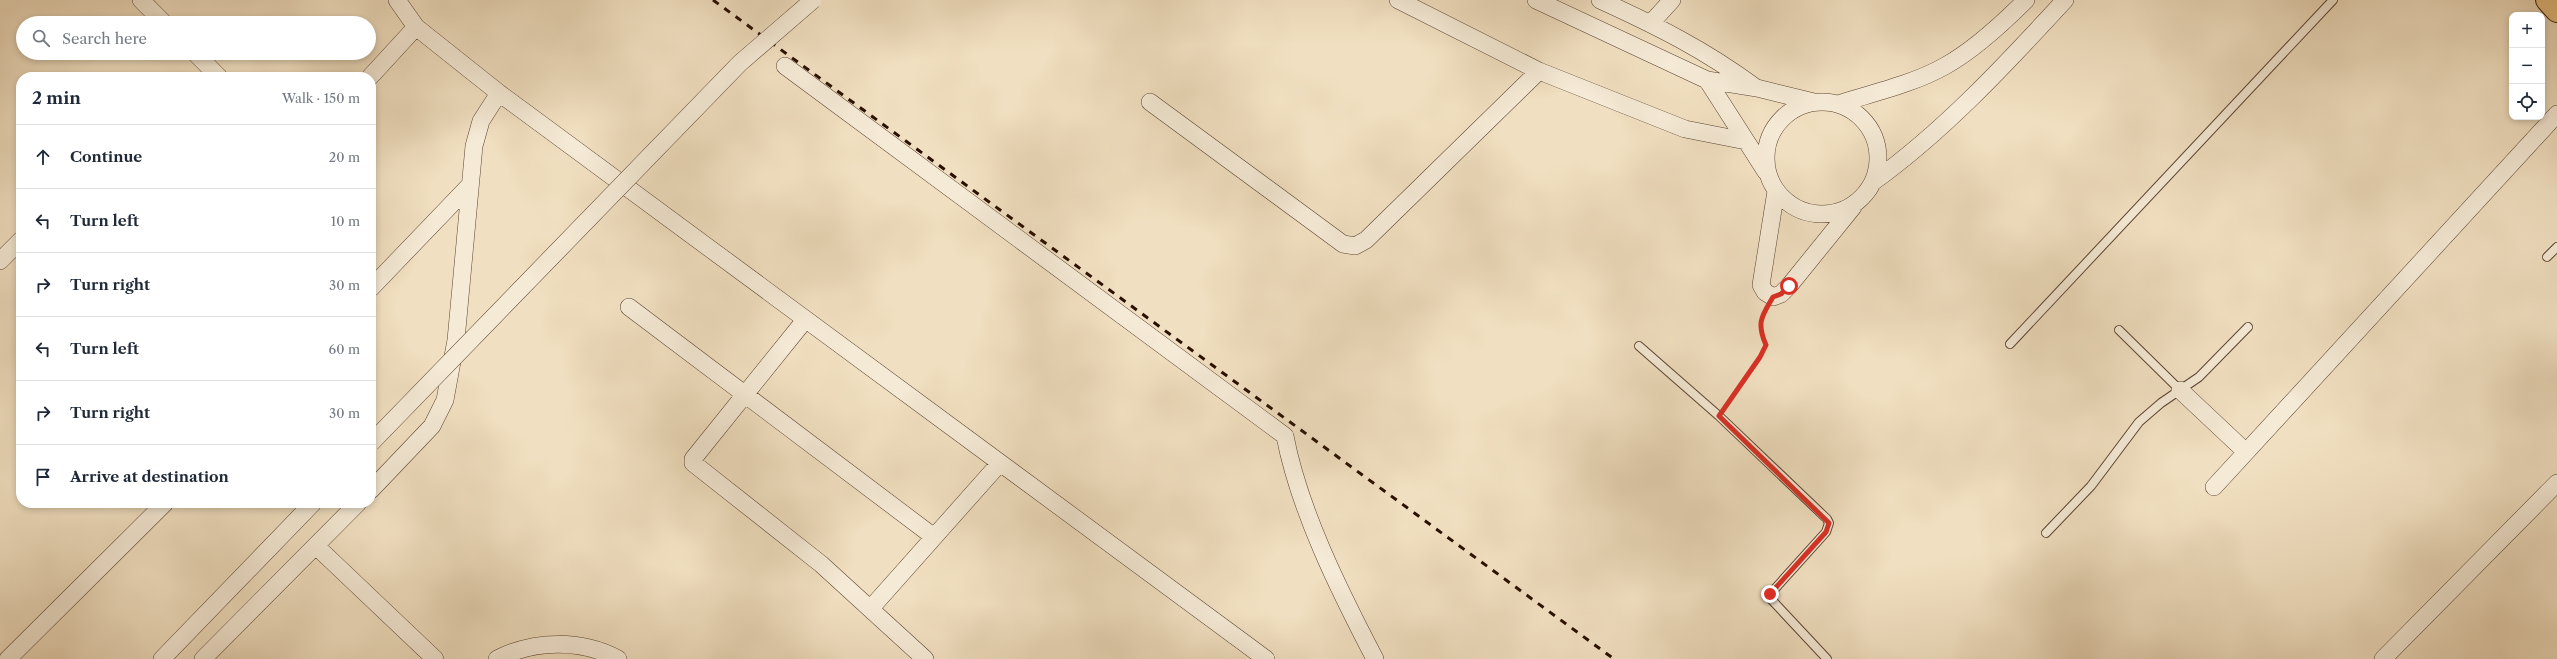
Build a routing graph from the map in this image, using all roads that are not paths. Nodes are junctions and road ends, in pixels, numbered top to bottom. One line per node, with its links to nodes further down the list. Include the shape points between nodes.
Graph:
1 (141, 0): 13 (street)
2 (397, 0): 15 (street)
3 (813, 0): 46 (street, bridge, via 740,63)
4 (1398, 0): 18 (street)
5 (1536, 0): 21 (street)
6 (1600, 0): 14 (street)
7 (1672, 0): 14 (street)
8 (2026, 0): 26 (street, via 1945,66 1913,80)
9 (2065, 0): 29 (street, via 1935,132)
10 (2333, 0): 42 (lane)
11 (2547, 0): 12 (highway)
12 (2557, 11)
13 (157, 16)
14 (1651, 23): 22 (street, via 1716,58)
15 (416, 27): 20 (street); 23 (street)
16 (202, 60): 19 (street)
17 (785, 66): 67 (street, via 1285,436 1290,464 1328,562)
18 (1539, 71): 24 (street, via 1366,240 1355,246 1343,244); 28 (street, via 1685,129)
19 (214, 72)
20 (375, 72)
21 (1707, 80): 22 (street); 28 (street)
22 (1757, 88): 25 (street)
23 (499, 93): 31 (street, via 478,131); 39 (street)
24 (1150, 102)
25 (1815, 102): 26 (street); 30 (street, via 1792,111 1774,129 1766,152)
26 (1838, 104): 29 (street, via 1865,121 1876,140 1879,161)
27 (2557, 114): 47 (street)
28 (1746, 141): 30 (street)
29 (1874, 182): 32 (street)
30 (1772, 184): 32 (street, via 1790,205 1808,213 1832,214); 32 (street, via 1761,285 1765,292 1773,297 1781,294 1789,286)
31 (470, 185): 37 (street); 50 (street, via 456,340 445,400 432,426)
32 (1855, 204)
33 (16, 245): 36 (street)
34 (2557, 247): 35 (lane)
35 (2547, 257)
36 (0, 261)
37 (376, 283)
38 (629, 307): 45 (street)
39 (805, 320): 45 (street); 48 (street)
40 (2248, 327): 44 (lane, via 2199,377)
41 (2119, 330): 44 (lane)
42 (2010, 344)
43 (1639, 346): 68 (lane, via 1719,416 1827,519 1829,523 1826,532 1770,594 1772,601)
44 (2180, 390): 47 (street); 55 (lane, via 2139,422 2091,486)
45 (746, 393): 56 (street); 58 (street, via 693,459 695,466 745,502)
46 (376, 438)
47 (2246, 452): 51 (street)
48 (999, 464): 56 (street); 66 (street)
49 (2557, 483): 69 (street)
50 (376, 485)
51 (2214, 487)
52 (160, 508): 59 (street)
53 (308, 508): 60 (street)
54 (353, 508): 57 (street)
55 (2046, 534)
56 (934, 537): 58 (street)
57 (316, 546): 61 (street); 62 (street)
58 (870, 608): 65 (street)
59 (8, 659)
60 (162, 659)
61 (203, 659)
62 (435, 659)
63 (497, 659): 64 (street, via 527,648 557,644 587,647)
64 (618, 659)
65 (925, 659)
66 (1266, 659)
67 (1375, 659)
68 (1827, 659)
69 (2383, 659)

